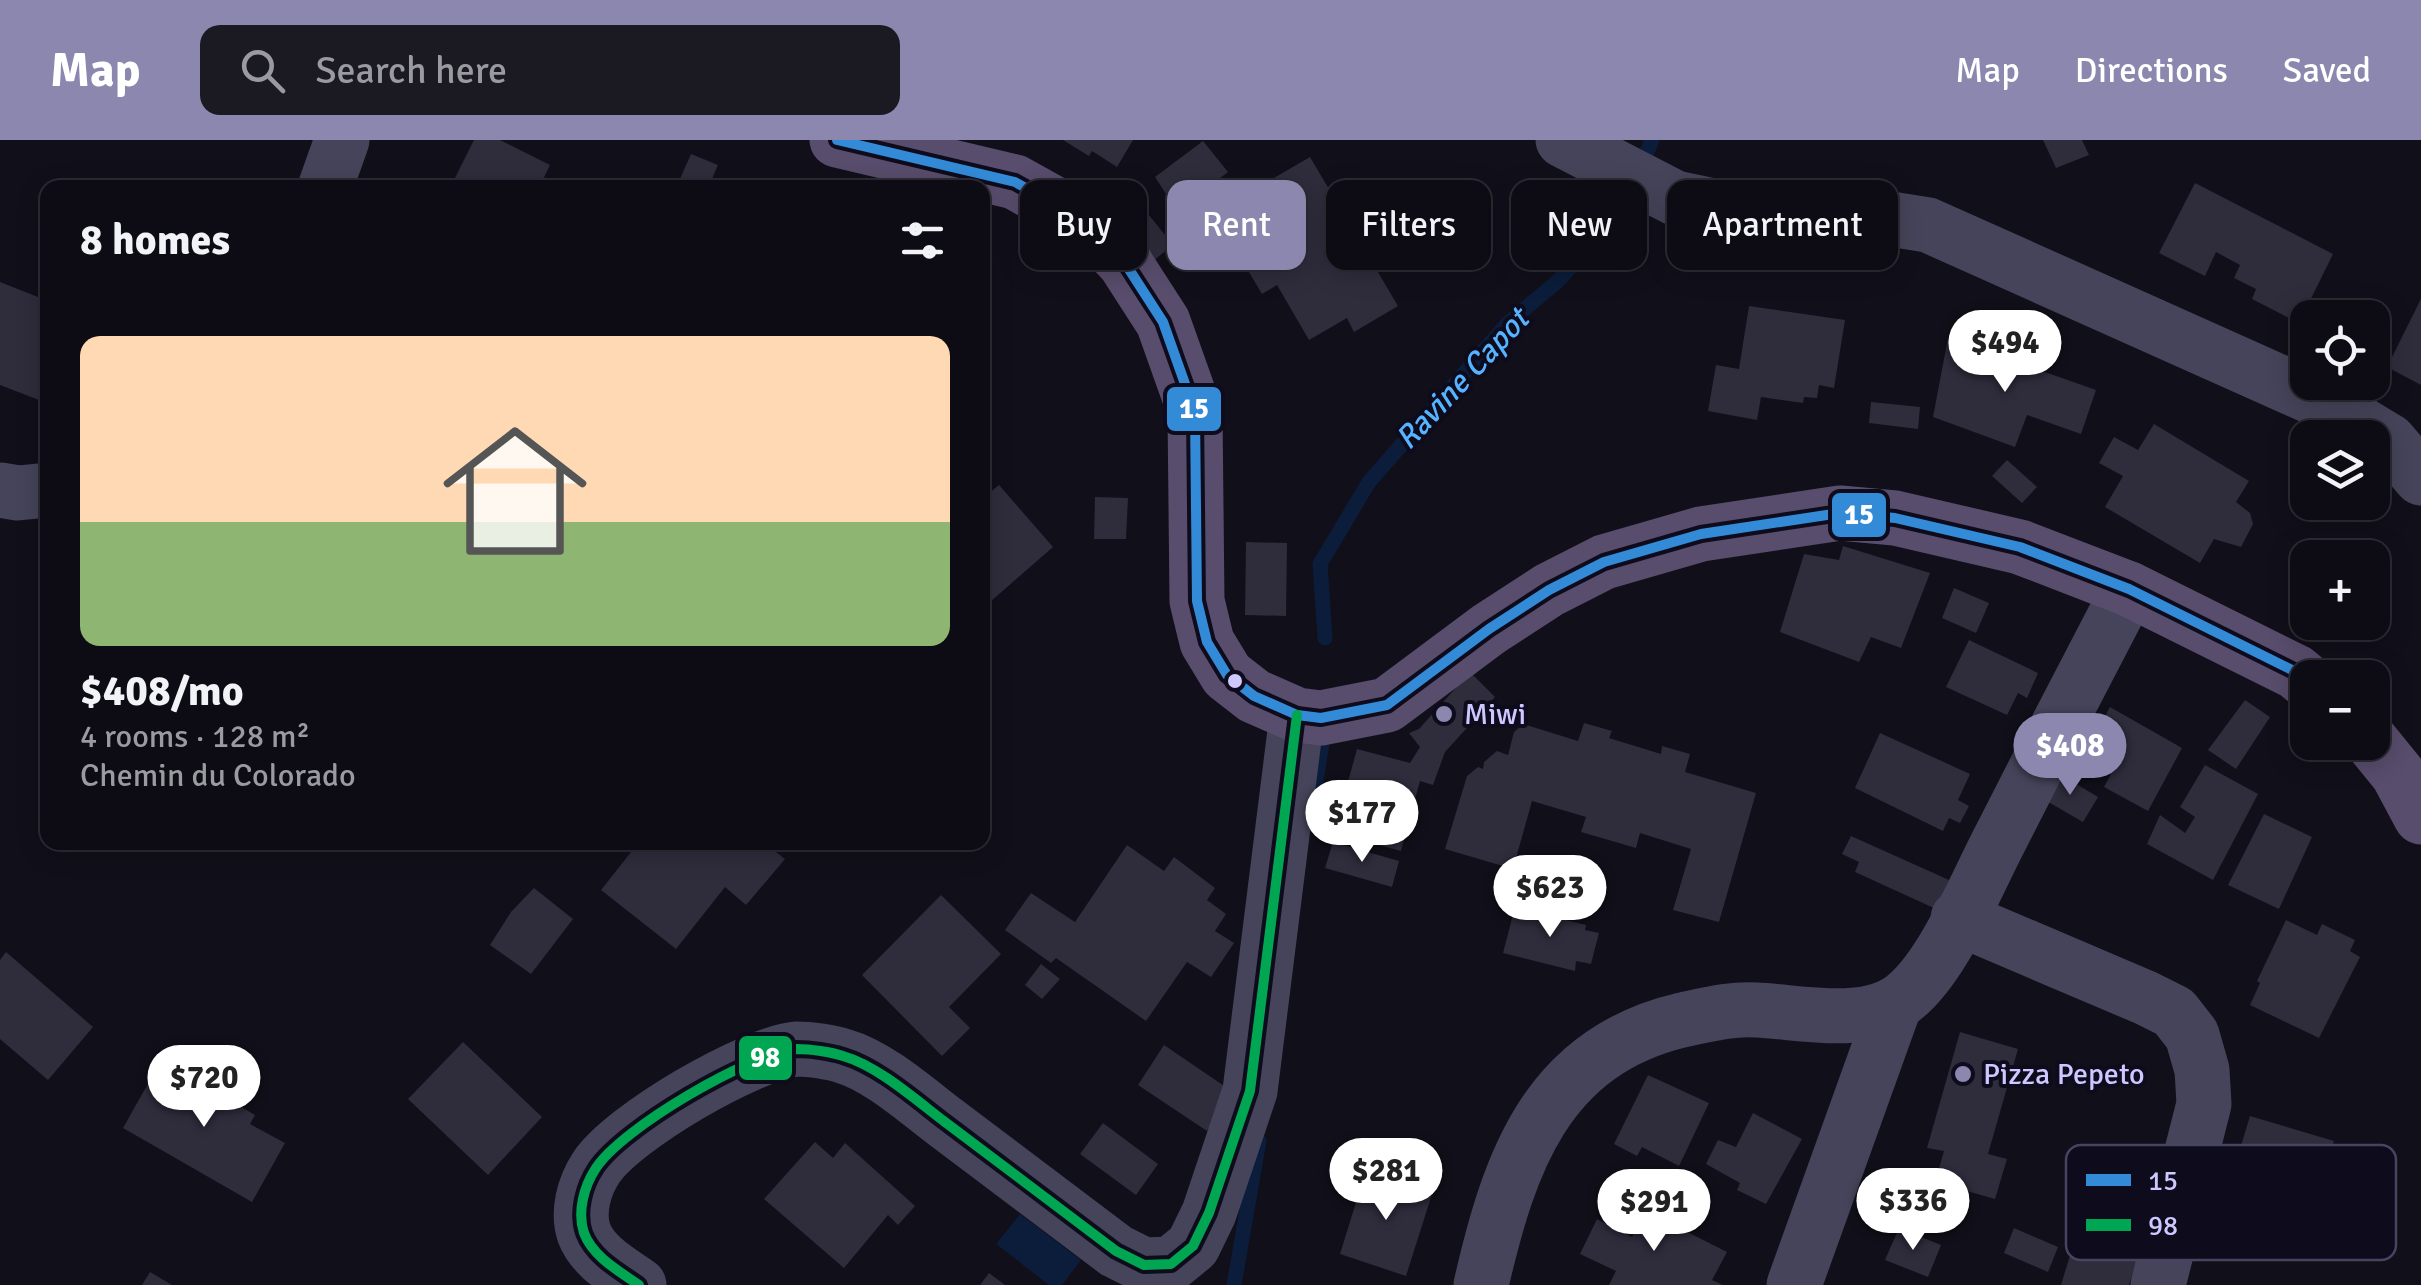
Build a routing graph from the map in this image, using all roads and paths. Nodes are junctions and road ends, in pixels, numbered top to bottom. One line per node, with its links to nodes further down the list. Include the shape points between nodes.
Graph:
1 (342, 140): 4 (street)
2 (838, 140): 10 (main road, via 1016,182 1086,222 1124,263 1162,322 1194,412 1197,601 1208,642 1227,675 1254,696)
3 (1565, 142): 5 (street, via 1675,198 1756,216 1853,213 1928,225 2328,404 2389,441)
4 (328, 180)
5 (2421, 478)
6 (0, 490): 7 (street)
7 (40, 491)
8 (2129, 588): 9 (main road); 10 (main road, via 2020,548 1895,518 1840,513 1701,534 1604,562 1549,590 1387,705 1321,718); 13 (street)
9 (2290, 669)
10 (1298, 714): 17 (street, via 1250,1091 1193,1246 1171,1264 1144,1265 1116,1251 892,1083 844,1056 797,1050 752,1062 710,1084 639,1126 598,1164 586,1186 584,1232 593,1249)
11 (2387, 760): 12 (main road)
12 (2421, 817)
13 (1958, 918): 14 (street, via 1920,984); 15 (street, via 2174,1012 2192,1035 2202,1070 2204,1104)
14 (1895, 1004): 18 (street, via 1857,1013 1748,1009 1702,1016 1656,1026 1576,1073 1527,1140); 19 (street)
15 (2194, 1145)
16 (2164, 1260): 20 (street)
17 (639, 1285)
18 (1481, 1285)
19 (1794, 1285)
20 (2158, 1285)

